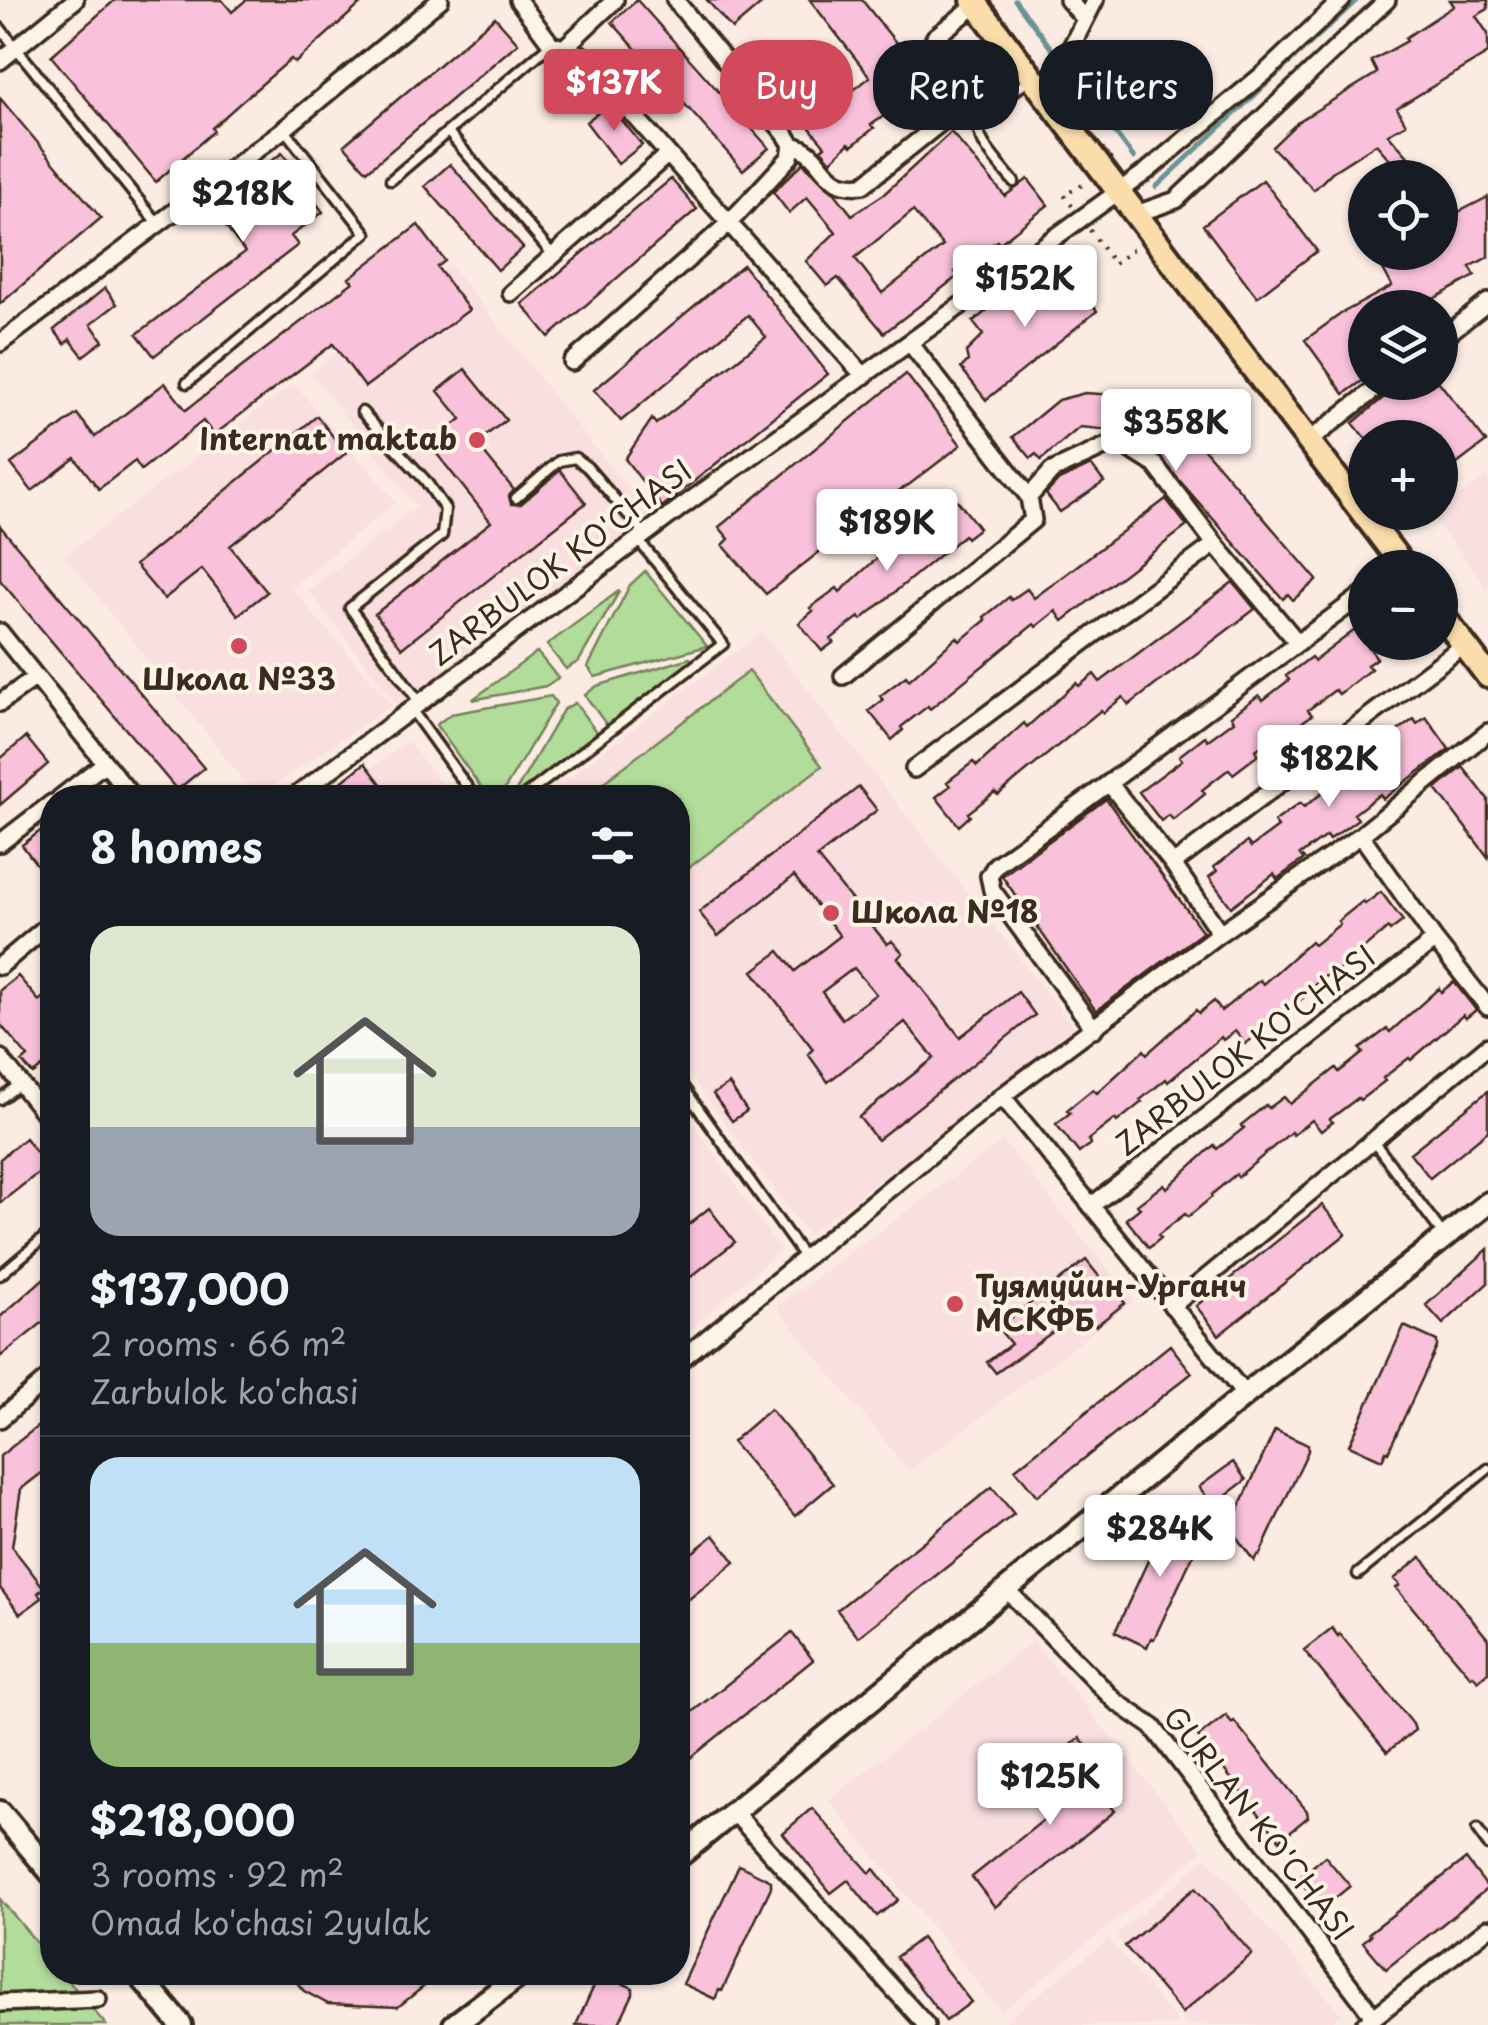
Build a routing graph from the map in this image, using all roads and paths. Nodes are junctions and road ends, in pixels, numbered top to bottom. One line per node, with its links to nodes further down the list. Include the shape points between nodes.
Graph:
1 (75, 0): 14 (street)
2 (440, 0): 17 (street)
3 (518, 0): 13 (street)
4 (614, 0): 13 (street)
5 (675, 0): 19 (street)
6 (1068, 0): 11 (street)
7 (1095, 0): 11 (street)
8 (1342, 0): 23 (street, ZARBULOK KO'CHASI, via 1267,71)
9 (1387, 0): 24 (street, via 1176,200)
10 (975, 2): 16 (main road); 19 (street, via 931,46 961,96 959,108 863,185 834,183 804,148)
11 (1084, 18): 16 (street, via 1063,63)
12 (0, 28): 14 (lane)
13 (558, 45): 18 (lane); 20 (street, via 580,54)
14 (16, 48): 15 (street); 26 (lane)
15 (0, 61)
16 (1036, 83): 22 (lane, via 983,114 978,124 980,142); 23 (main road)
17 (284, 130): 26 (street); 35 (lane, via 366,233)
18 (448, 132): 21 (lane); 27 (lane)
19 (792, 145): 25 (street, via 790,157)
20 (668, 154): 25 (street); 27 (street)
21 (391, 180)
22 (1014, 182)
23 (1118, 192): 24 (main road); 32 (street, ZARBULOK KO'CHASI)
24 (1136, 214): 38 (main road)
25 (729, 223): 33 (street); 34 (street)
26 (158, 225): 31 (street)
27 (554, 255): 28 (street)
28 (511, 293)
29 (1488, 302): 30 (street)
30 (1458, 326)
31 (0, 343)
32 (910, 343): 34 (street, ZARBULOK KO'CHASI); 39 (street)
33 (572, 362)
34 (864, 376): 41 (street, ZARBULOK KO'CHASI)
35 (186, 384)
36 (1361, 400): 38 (street)
37 (362, 412): 53 (lane, via 445,508 442,535 350,608)
38 (1309, 441): 43 (main road)
39 (1029, 496): 42 (street, via 1052,471 1117,441 1155,465); 49 (street, via 1033,520)
40 (516, 498): 41 (lane, via 559,460 576,458)
41 (641, 537): 53 (street, ZARBULOK KO'CHASI); 62 (lane, via 723,644)
42 (1214, 544): 47 (street); 56 (street)
43 (1391, 550)
44 (1348, 606): 47 (street)
45 (0, 632): 51 (street)
46 (1458, 637): 48 (main road)
47 (1298, 643): 57 (street)
48 (1464, 645): 50 (main road); 66 (street)
49 (843, 676)
50 (1488, 676)
51 (36, 677): 52 (street); 55 (street)
52 (0, 704)
53 (416, 706): 60 (street, ZARBULOK KO'CHASI); 61 (lane)
54 (1488, 732): 64 (street)
55 (106, 763): 58 (street); 59 (street)
56 (914, 769)
57 (1109, 783): 66 (street); 72 (street, via 996,864 989,876 992,890)
58 (77, 785)
59 (123, 785)
60 (310, 785)
61 (467, 785)
62 (539, 785)
63 (40, 812): 65 (street)
64 (1361, 835): 68 (street); 69 (street)
65 (0, 843)
66 (1173, 864): 68 (street)
67 (40, 932): 70 (street)
68 (1220, 933): 72 (street)
69 (1435, 940): 71 (street); 82 (street, ZARBULOK KO'CHASI)
70 (0, 966)
71 (1488, 1007)
72 (1094, 1029): 76 (street)
73 (1488, 1046): 80 (street)
74 (0, 1058): 75 (street)
75 (21, 1083): 78 (lane); 79 (street)
76 (1002, 1096): 82 (street); 85 (street)
77 (690, 1097): 85 (lane)
78 (0, 1099)
79 (40, 1108)
80 (1373, 1141): 83 (lane); 87 (street)
81 (1488, 1204): 83 (street)
82 (1091, 1206): 87 (street)
83 (1445, 1237): 90 (street)
84 (40, 1241): 86 (lane)
85 (804, 1257): 88 (street)
86 (0, 1274)
87 (1172, 1306): 90 (street)
88 (690, 1352)
89 (40, 1385): 91 (street)
90 (1245, 1395): 94 (street)
91 (0, 1419)
92 (1488, 1469): 93 (lane)
93 (1358, 1574)
94 (1006, 1589): 96 (street); 106 (street, GURLAN KO'CHASI, via 1115,1701 1153,1727)
95 (0, 1812): 100 (street)
96 (733, 1812): 99 (street); 109 (street)
97 (1477, 1830): 98 (lane)
98 (1488, 1845)
99 (690, 1847)
100 (40, 1860)
101 (1488, 1928): 106 (street, GURLAN KO'CHASI)
102 (147, 1985): 107 (street)
103 (507, 1985): 108 (street)
104 (98, 1998): 105 (street)
105 (0, 2003)
106 (1369, 2021)
107 (181, 2025)
108 (454, 2025)
109 (926, 2025)

